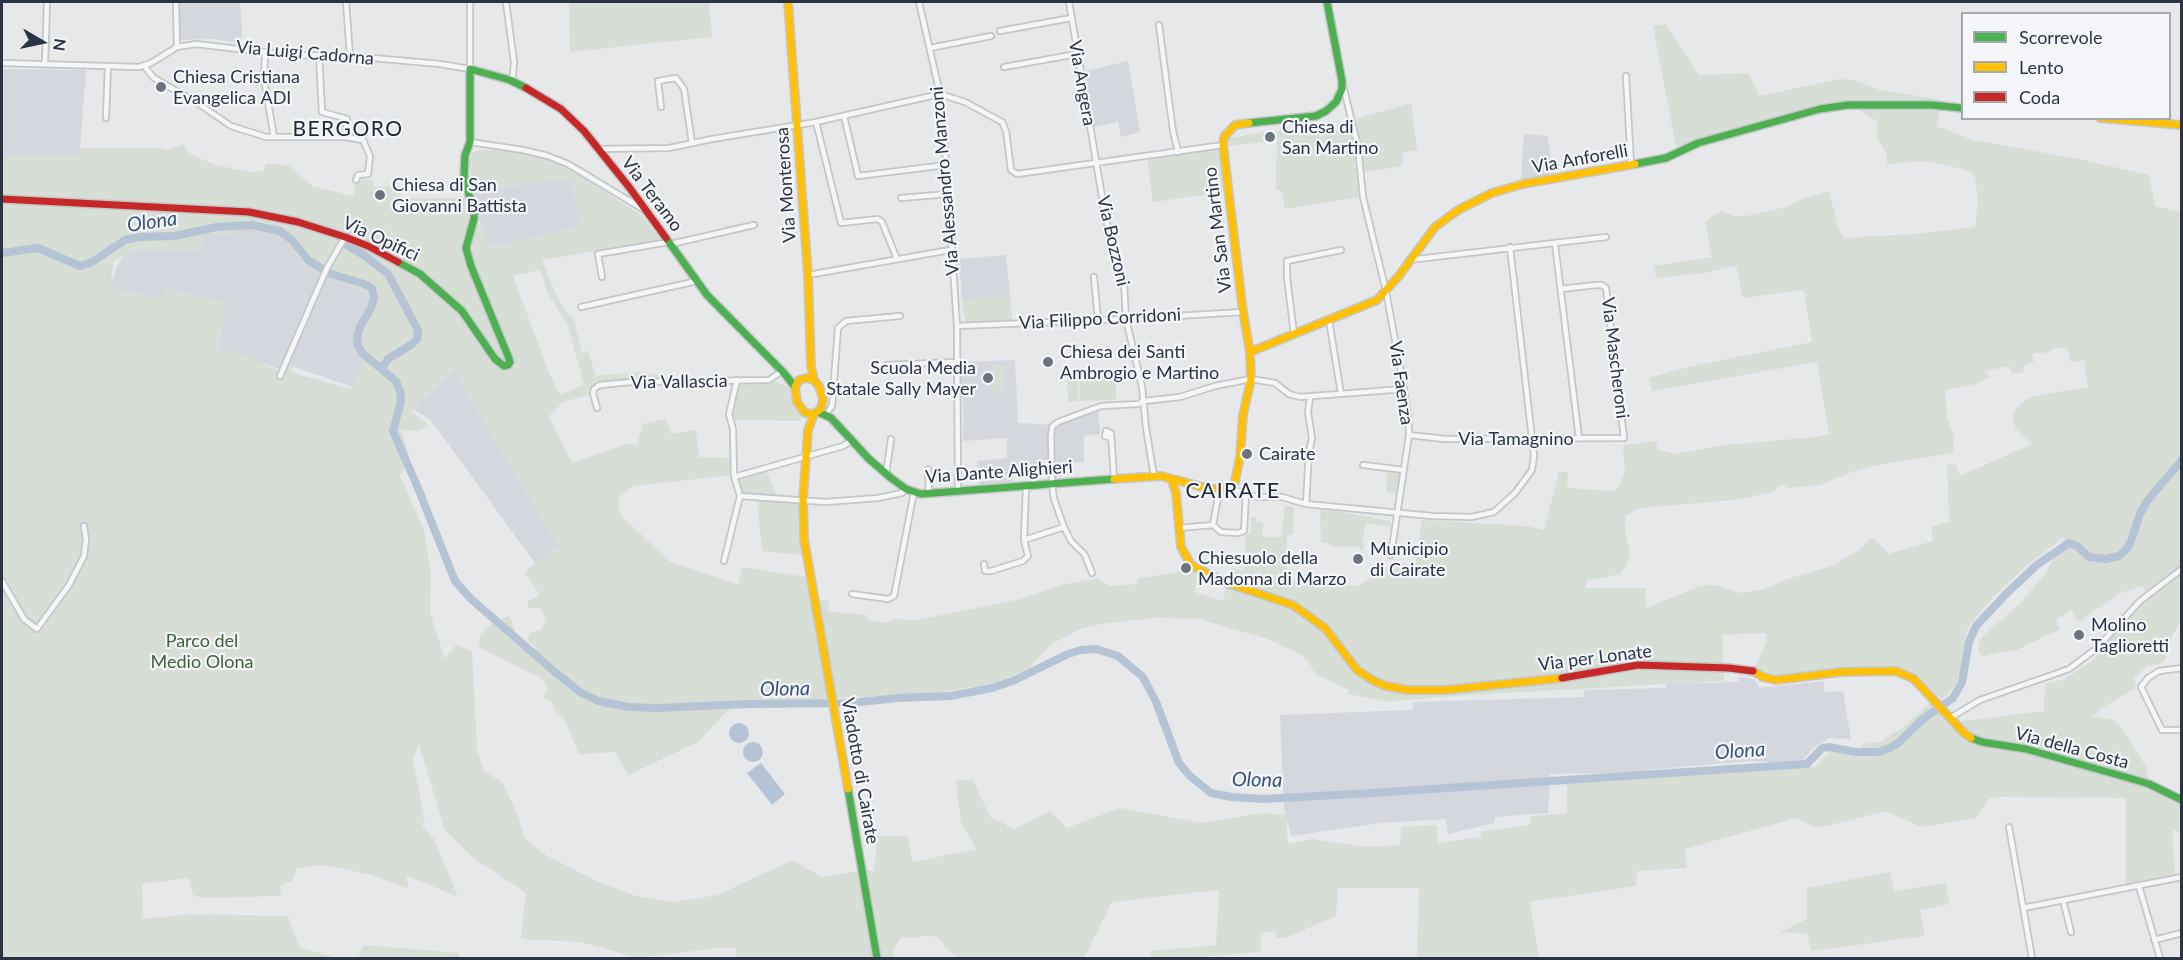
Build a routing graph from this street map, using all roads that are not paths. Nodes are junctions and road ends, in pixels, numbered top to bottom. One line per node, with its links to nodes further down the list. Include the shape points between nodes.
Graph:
1 (46, 2): 21 (street)
2 (176, 2): 14 (street)
3 (346, 2): 19 (street)
4 (470, 2): 25 (street)
5 (506, 2): 27 (street, via 514,62)
6 (788, 2): 38 (street, Via Monterosa)
7 (919, 2): 15 (street, Via Alessandro Manzoni)
8 (1069, 2): 10 (street, Via Angera)
9 (1327, 2): 28 (street)
10 (1071, 18): 12 (street); 17 (street, Via Angera)
11 (1159, 25): 46 (street)
12 (1000, 31)
13 (991, 36): 15 (street)
14 (177, 47): 16 (street, Via Luigi Cadorna, via 209,45); 23 (street, Via Luigi Cadorna)
15 (930, 48): 29 (street, Via Alessandro Manzoni)
16 (265, 52): 18 (street, Via Luigi Cadorna); 40 (street, via 264,79)
17 (1077, 54): 24 (street); 47 (street, Via Angera)
18 (320, 56): 19 (street, Via Luigi Cadorna); 41 (street, via 322,112 347,119)
19 (350, 56): 25 (street, Via Luigi Cadorna)
20 (2, 63): 21 (street)
21 (45, 64): 22 (street)
22 (108, 66): 23 (street); 35 (street)
23 (144, 66): 40 (street, via 154,78 231,126)
24 (1004, 67)
25 (470, 69): 27 (street, Via Teramo); 42 (street, Via Opifici)
26 (1626, 76): 49 (street)
27 (510, 80): 45 (street, Via Teramo, via 561,109)
28 (1342, 81): 30 (street); 31 (street, Via Faenza)
29 (940, 94): 34 (street); 47 (street, via 1002,122 1014,173); 48 (street, Via Alessandro Manzoni)
30 (1339, 97): 31 (street); 44 (street, via 1333,106 1316,116 1235,125)
31 (1347, 101): 70 (street, Via Faenza, via 1358,147 1363,197)
32 (661, 107): 43 (street, via 658,81 676,78 684,88)
33 (1961, 108): 49 (street, Via Anforelli, via 1833,106 1698,143 1666,158)
34 (844, 116): 37 (street); 48 (street, via 858,176)
35 (106, 118)
36 (2123, 120): 39 (street)
37 (816, 122): 38 (street); 63 (street, via 841,223 878,219)
38 (796, 124): 43 (street); 65 (street, Via Monterosa)
39 (2181, 125)
40 (274, 137): 41 (street)
41 (345, 137): 50 (street, via 363,140 370,156 368,174 358,175)
42 (470, 142): 54 (street, via 549,156); 56 (street, Via Opifici, via 464,178 474,219 467,255 508,356 508,365 500,364 462,311 420,274)
43 (692, 143): 45 (street, via 669,148)
44 (1222, 145): 46 (street); 72 (street, Via San Martino)
45 (600, 149): 54 (street, Via Teramo)
46 (1178, 152): 47 (street)
47 (1096, 164): 74 (street, Via Bozzoni, via 1106,220 1124,283)
48 (946, 165): 51 (street, Via Alessandro Manzoni)
49 (1631, 165): 64 (street, Via Anforelli, via 1492,193 1445,218)
50 (356, 180)
51 (948, 194): 52 (street); 61 (street, Via Alessandro Manzoni)
52 (901, 198)
53 (2, 199): 56 (street, Via Opifici, via 249,212)
54 (647, 212): 58 (street, Via Teramo)
55 (754, 225): 58 (street)
56 (345, 237): 83 (street, via 327,268)
57 (1606, 237): 59 (street)
58 (670, 243): 66 (street, via 598,254); 68 (street, Via Teramo)
59 (1555, 244): 60 (street); 69 (street)
60 (1510, 247): 64 (street); 98 (street)
61 (950, 250): 63 (street); 77 (street, Via Alessandro Manzoni)
62 (1341, 250): 78 (street, via 1287,261)
63 (897, 259): 65 (street)
64 (1409, 260): 70 (street, Via Anforelli)
65 (808, 275): 86 (street, Via Monterosa, via 811,366)
66 (602, 277)
67 (1094, 277): 75 (street)
68 (697, 281): 71 (street); 82 (street, Via Teramo)
69 (1561, 289): 99 (street); 100 (street, Via Mascheroni, via 1596,285 1606,288)
70 (1386, 291): 76 (street, Via Anforelli, via 1369,304); 87 (street, Via Faenza)
71 (581, 307)
72 (1243, 312): 74 (street, Via Filippo Corridoni); 79 (street, Via San Martino)
73 (900, 316): 91 (street, via 846,321 838,328 832,406)
74 (1126, 319): 75 (street, Via Filippo Corridoni); 90 (street, Via Bozzoni)
75 (1098, 320): 77 (street, Via Filippo Corridoni)
76 (1329, 320): 78 (street, Via Anforelli); 88 (street)
77 (957, 326): 80 (street, Via Alessandro Manzoni)
78 (1294, 334): 79 (street, Via Anforelli)
79 (1250, 352): 84 (street, Via San Martino)
80 (956, 362): 81 (street); 117 (street, Via Alessandro Manzoni)
81 (887, 365)
82 (783, 372): 85 (street, Via Vallascia, via 772,380); 86 (street, Via Teramo)
83 (280, 376)
84 (1251, 379): 89 (street, via 1275,383 1289,394); 90 (street, via 1180,397); 116 (street, Via San Martino, via 1240,457)
85 (737, 380): 92 (street, Via Vallascia, via 600,386 592,393); 109 (street, via 729,409)
86 (804, 381): 91 (street, Via Dante Alighieri, via 822,393); 93 (street, via 797,402)
87 (1404, 389): 88 (street); 96 (street, Via Faenza)
88 (1341, 394): 89 (street)
89 (1310, 398): 125 (street, via 1312,438)
90 (1144, 401): 108 (street, Via Bozzoni); 112 (street, via 1101,406 1058,422 1052,428)
91 (826, 407): 94 (street); 95 (street, Via Dante Alighieri)
92 (597, 408)
93 (805, 413): 94 (street); 103 (street)
94 (816, 413): 95 (street, Via Dante Alighieri, via 831,418); 103 (street, via 809,422)
95 (840, 428): 102 (street, Via Dante Alighieri)
96 (1409, 435): 98 (street, Via Tamagnino, via 1445,439); 106 (street, Via Faenza)
97 (1111, 438): 110 (street)
98 (1533, 438): 99 (street, Via Tamagnino); 126 (street, via 1532,470 1494,512 1472,517)
99 (1579, 438): 100 (street, Via Tamagnino)
100 (1624, 438)
101 (891, 439): 107 (street)
102 (851, 441): 103 (street); 107 (street, Via Dante Alighieri)
103 (805, 455): 109 (street); 124 (street, Viadotto di Cairate)
104 (1363, 465): 106 (street)
105 (928, 469): 122 (street)
106 (1404, 470): 126 (street, Via Faenza)
107 (886, 474): 115 (street, Via Dante Alighieri)
108 (1154, 476): 110 (street, Via Dante Alighieri); 111 (street, Via Dante Alighieri)
109 (734, 477): 123 (street)
110 (1114, 478): 112 (street, Via Dante Alighieri)
111 (1172, 481): 113 (street, Via Dante Alighieri); 120 (street)
112 (1052, 484): 114 (street, Via Dante Alighieri); 129 (street)
113 (1185, 484): 118 (street, Via Dante Alighieri); 120 (street)
114 (1026, 487): 117 (street, Via Dante Alighieri); 131 (street)
115 (906, 489): 119 (street, Via Dante Alighieri); 124 (street, via 878,498)
116 (1231, 489): 118 (street); 121 (street)
117 (958, 491): 122 (street, Via Dante Alighieri)
118 (1219, 491): 127 (street)
119 (914, 492): 122 (street, Via Dante Alighieri); 138 (street, via 894,596 888,599)
120 (1176, 493): 130 (street)
121 (1246, 493): 125 (street); 127 (street, via 1244,531 1221,532)
122 (929, 494)
123 (740, 496): 124 (street); 133 (street)
124 (803, 500): 152 (street, Viadotto di Cairate, via 804,539)
125 (1306, 504): 126 (street)
126 (1398, 512): 132 (street, Via Faenza)
127 (1212, 525): 130 (street)
128 (84, 526): 137 (street, via 84,556 69,585 37,629 24,619)
129 (1064, 527): 131 (street); 136 (street, via 1085,555)
130 (1179, 528): 140 (street, Via per Lonate, via 1181,547 1191,565 1224,582 1305,612 1325,628 1361,673 1386,686 1431,691 1581,676 1638,665 1744,670 1776,680 1841,672 1896,671 1914,679)
131 (1024, 540): 134 (street, via 1028,556 1023,561 991,571 986,571)
132 (1390, 555)
133 (724, 561)
134 (984, 564)
135 (2181, 569): 140 (street, via 2140,601 2097,648 2069,669 1980,700)
136 (1092, 573)
137 (2, 581)
138 (852, 594)
139 (2181, 669): 142 (street, via 2159,671 2141,687 2160,728)
140 (1949, 717): 141 (street, Via per Lonate)
141 (1957, 726): 143 (street, Via della Costa, via 1977,740 2026,749 2130,778)
142 (2181, 730)
143 (2181, 800)
144 (2009, 827): 148 (street)
145 (2181, 877): 146 (street)
146 (2139, 886): 147 (street); 151 (street)
147 (2063, 900): 148 (street); 149 (street)
148 (2023, 908): 153 (street)
149 (2071, 932)
150 (2181, 933): 151 (street)
151 (2154, 940): 154 (street)
152 (878, 958)
153 (2032, 958)
154 (2160, 958)

